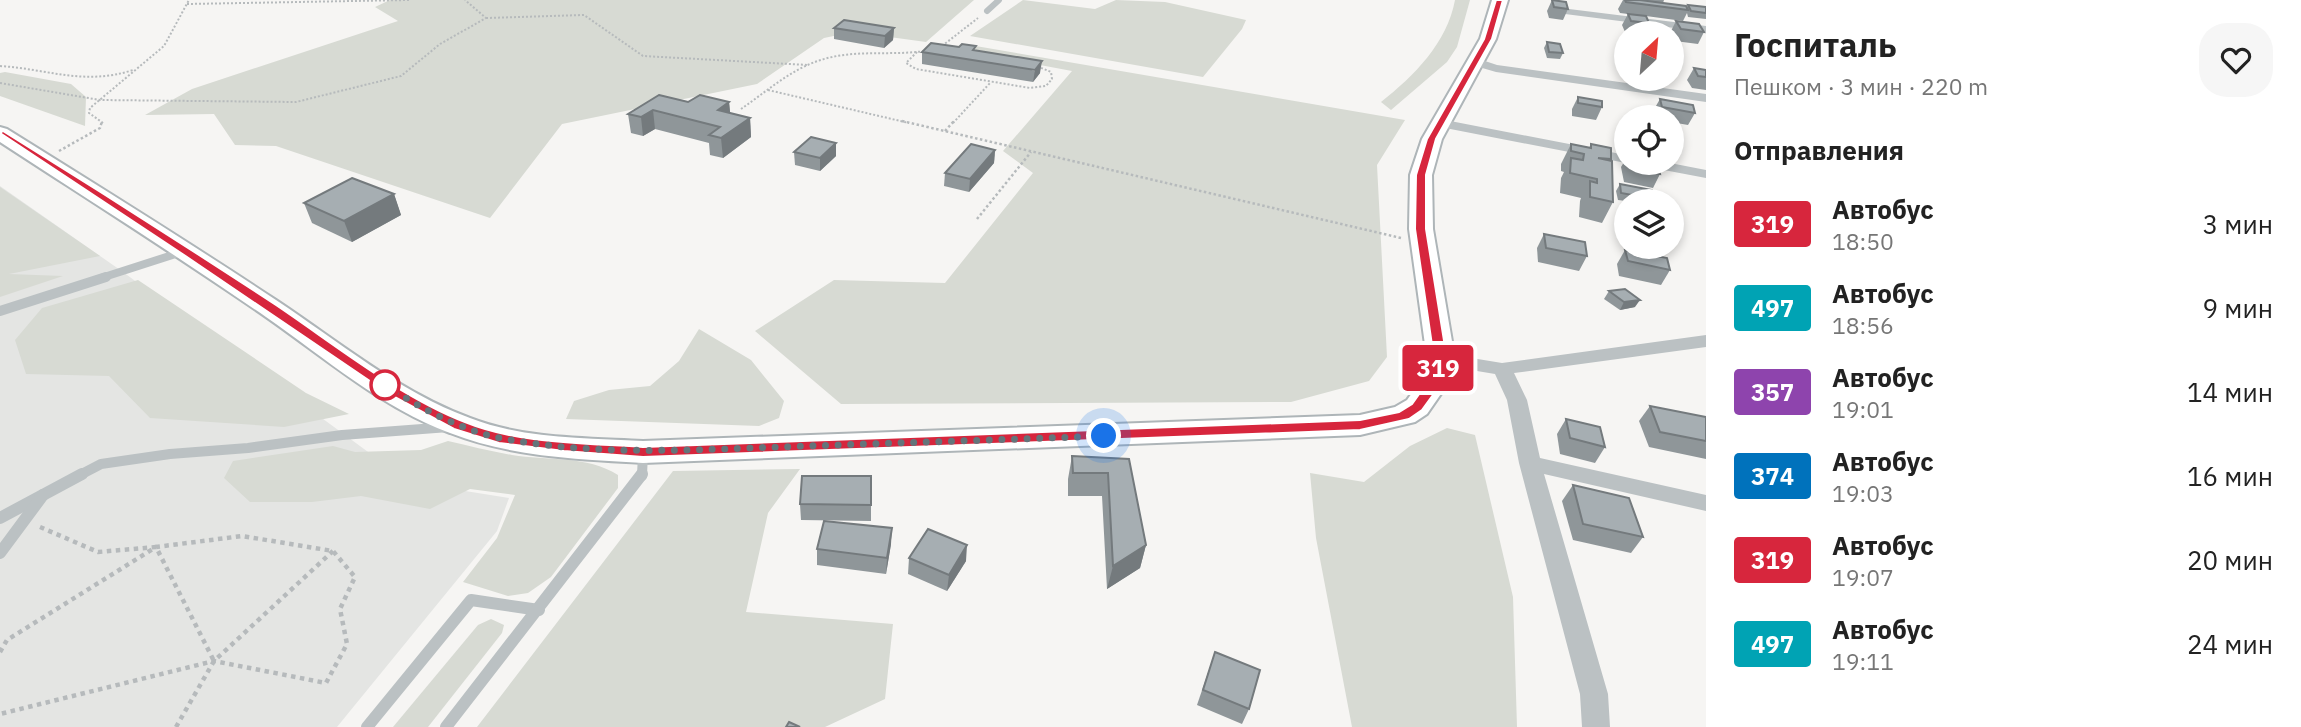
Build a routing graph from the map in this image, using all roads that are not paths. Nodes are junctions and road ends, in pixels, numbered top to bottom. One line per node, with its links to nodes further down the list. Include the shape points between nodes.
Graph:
1 (999, 0): 3 (lane)
2 (1500, 0): 6 (main road)
3 (988, 10)
4 (1569, 12): 5 (street)
5 (1706, 29)
6 (1476, 62): 7 (street); 8 (main road)
7 (1706, 98)
8 (1440, 123): 10 (street); 16 (main road, via 1421,175 1420,203)
9 (0, 133): 13 (main road)
10 (1614, 157)
11 (1684, 170): 12 (street)
12 (1706, 174)
13 (185, 251): 14 (lane); 18 (main road, via 394,391)
14 (0, 312)
15 (1706, 341): 17 (street)
16 (1441, 359): 17 (street); 19 (main road, via 1431,388 1417,407 1404,415 1360,425)
17 (1502, 369): 20 (street, via 1517,400)
18 (459, 426): 19 (main road, via 499,438); 21 (lane, via 101,464)
19 (643, 452): 25 (lane, via 642,478)
20 (1530, 463): 22 (street); 28 (street, via 1594,694)
21 (46, 492): 23 (lane); 24 (lane)
22 (1706, 503)
23 (0, 518)
24 (0, 553)
25 (539, 610): 26 (lane, via 471,600); 27 (lane)
26 (367, 727)
27 (446, 727)
28 (1596, 727)

